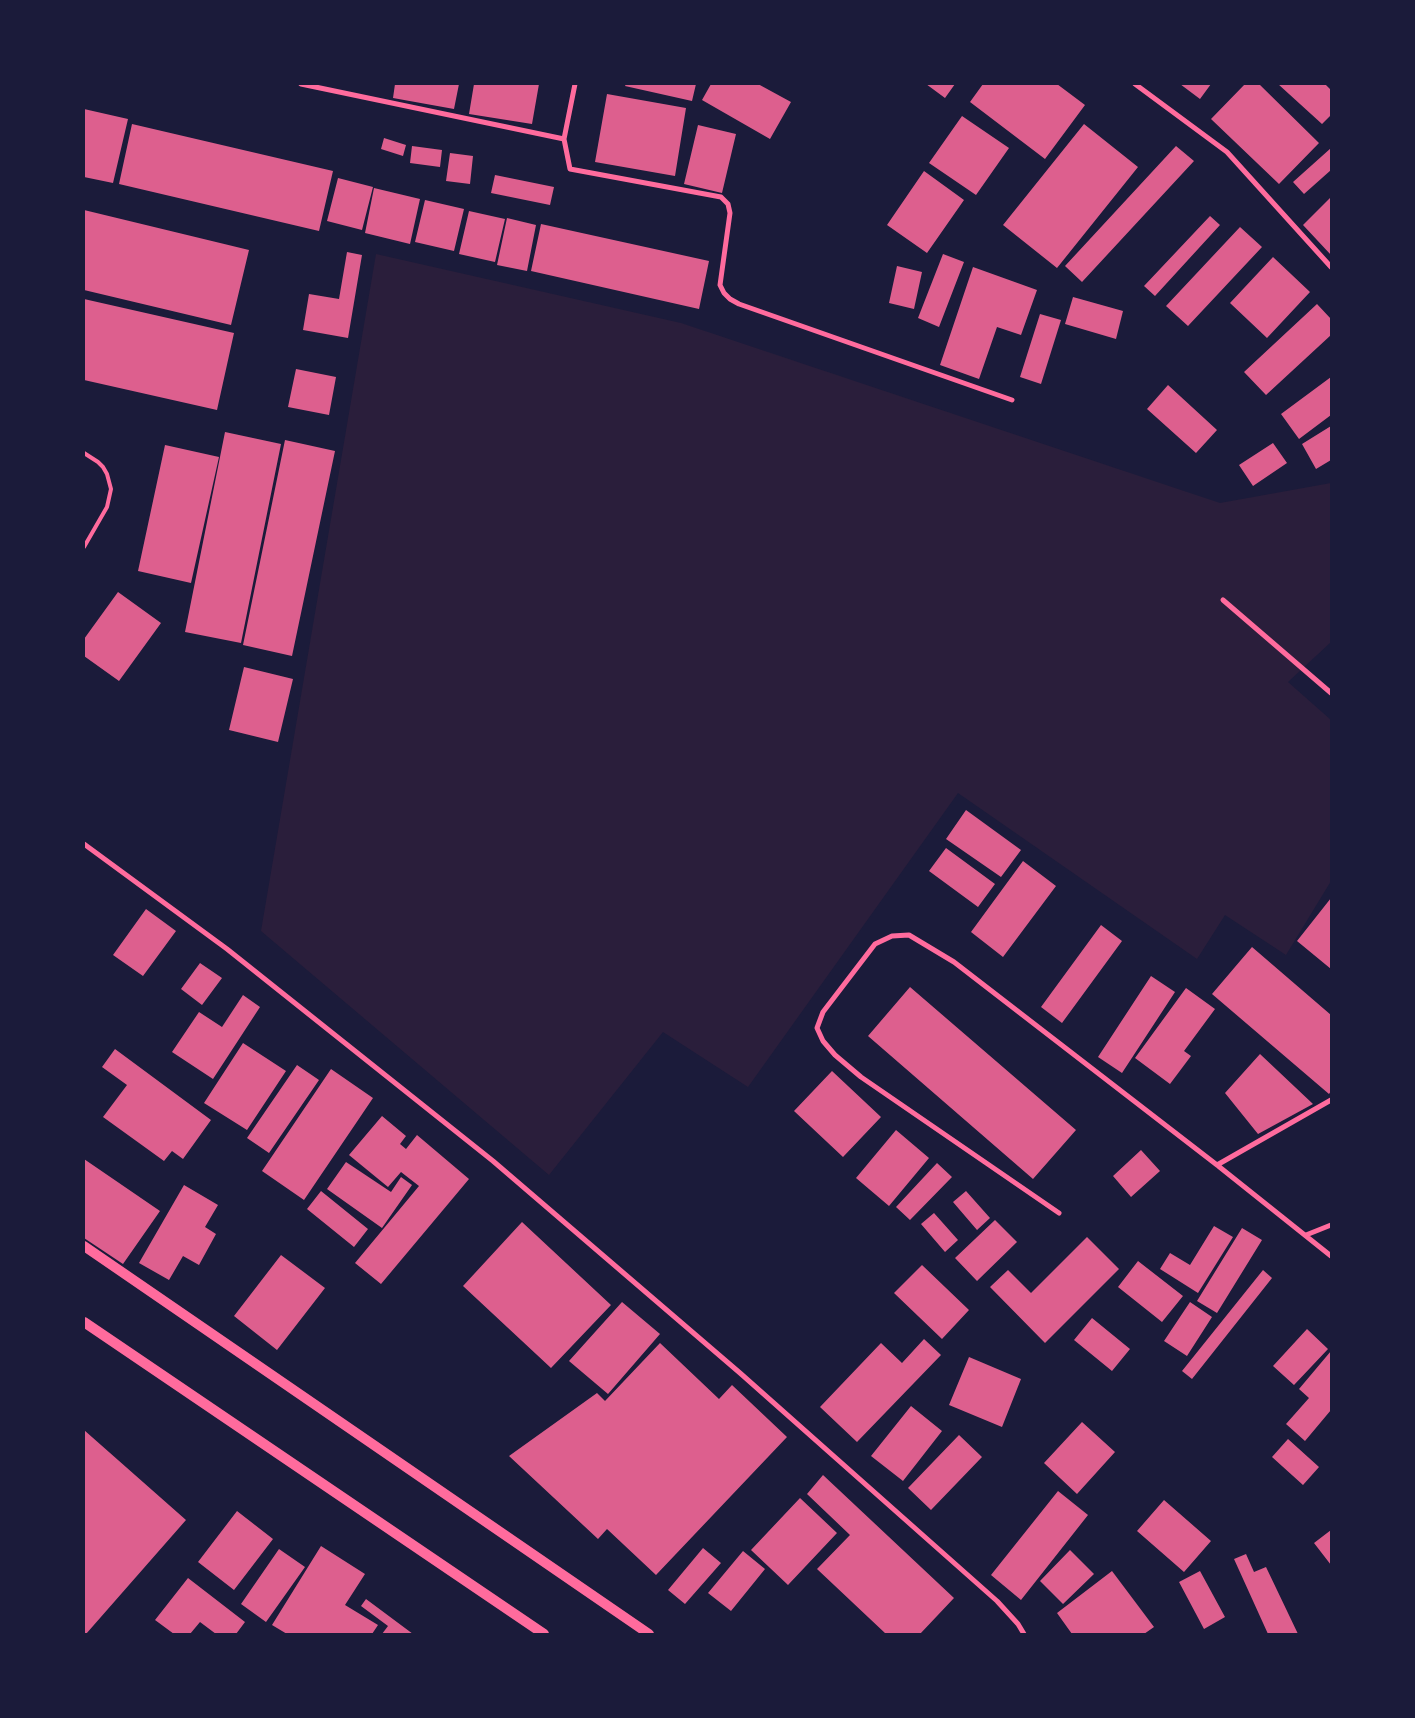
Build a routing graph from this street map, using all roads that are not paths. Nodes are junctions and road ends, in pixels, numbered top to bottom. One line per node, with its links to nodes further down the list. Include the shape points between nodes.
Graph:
1 (301, 84): 4 (street)
2 (575, 84): 5 (street)
3 (1135, 84): 6 (street, via 1226,152)
4 (330, 87): 5 (street)
5 (564, 139): 7 (street, via 570,169 725,200 730,213 720,285 734,302)
6 (1331, 267)
7 (1012, 400)
8 (84, 453): 9 (lane, via 103,467 110,489 107,507)
9 (84, 547)
10 (1223, 600): 11 (street)
11 (1331, 693)
12 (84, 844): 23 (street, via 227,949 493,1161 740,1373 997,1601)
13 (1331, 1100): 14 (street)
14 (1217, 1165): 15 (street, via 935,949 909,935 892,936 875,944 822,1012 817,1028 823,1041 861,1077); 17 (street)
15 (1058, 1213)
16 (1331, 1224): 17 (street)
17 (1306, 1235): 19 (street)
18 (84, 1246): 22 (main road)
19 (1331, 1256)
20 (84, 1322): 21 (main road)
21 (544, 1634)
22 (649, 1634)
23 (1024, 1634)

